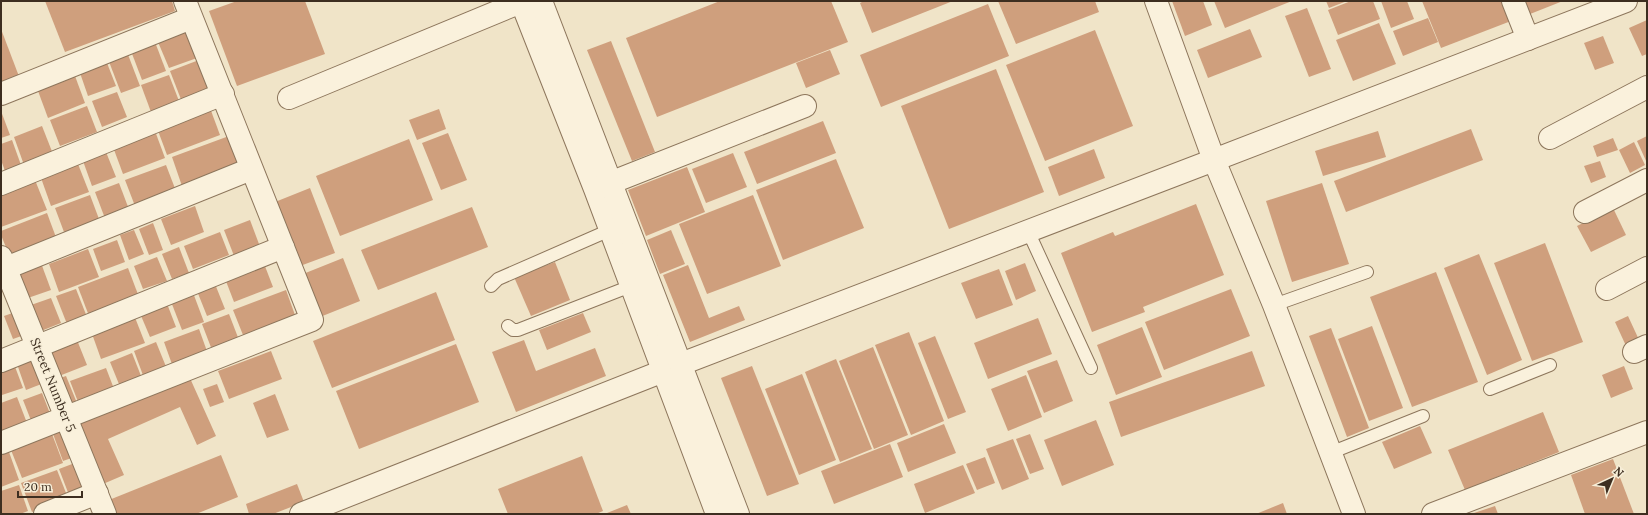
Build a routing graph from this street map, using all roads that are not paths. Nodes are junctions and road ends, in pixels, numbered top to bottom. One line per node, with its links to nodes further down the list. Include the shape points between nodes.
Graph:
1 (528, 1): 10 (street); 16 (street); 19 (street)
2 (1156, 1): 13 (street)
3 (1513, 1): 6 (street)
4 (1626, 1): 6 (street)
5 (188, 10): 8 (street); 9 (street)
6 (1528, 39): 13 (street)
7 (1647, 87): 12 (street)
8 (1, 94)
9 (223, 94): 14 (street); 17 (street)
10 (289, 98)
11 (805, 106): 16 (street)
12 (1550, 138)
13 (1214, 160): 20 (street); 28 (street)
14 (251, 169): 21 (street); 22 (street)
15 (1647, 180): 18 (street)
16 (610, 183): 33 (street)
17 (1, 184)
18 (1585, 212)
19 (610, 230): 25 (lane, via 498,279); 26 (street)
20 (1028, 232): 33 (street); 34 (lane)
21 (283, 247): 30 (street); 37 (street, via 312,320)
22 (3, 265): 30 (street, Street Number 5)
23 (1647, 268): 27 (street)
24 (1367, 272): 28 (lane)
25 (491, 286)
26 (631, 286): 29 (lane, via 518,330); 33 (street)
27 (1607, 288)
28 (1274, 305): 40 (street)
29 (508, 326)
30 (37, 346): 31 (street); 37 (street, Street Number 5)
31 (1, 360)
32 (1550, 365): 35 (lane)
33 (672, 367): 44 (street); 45 (street); 46 (street)
34 (1091, 368)
35 (1490, 389)
36 (1423, 416): 40 (lane)
37 (66, 418): 39 (street); 41 (street, Street Number 5)
38 (1647, 432): 48 (street)
39 (1, 443)
40 (1330, 453): 47 (street)
41 (97, 493): 42 (street); 43 (street, Street Number 5)
42 (45, 514)
43 (105, 514)
44 (302, 514)
45 (717, 514)
46 (738, 514)
47 (1354, 514)
48 (1433, 514)

